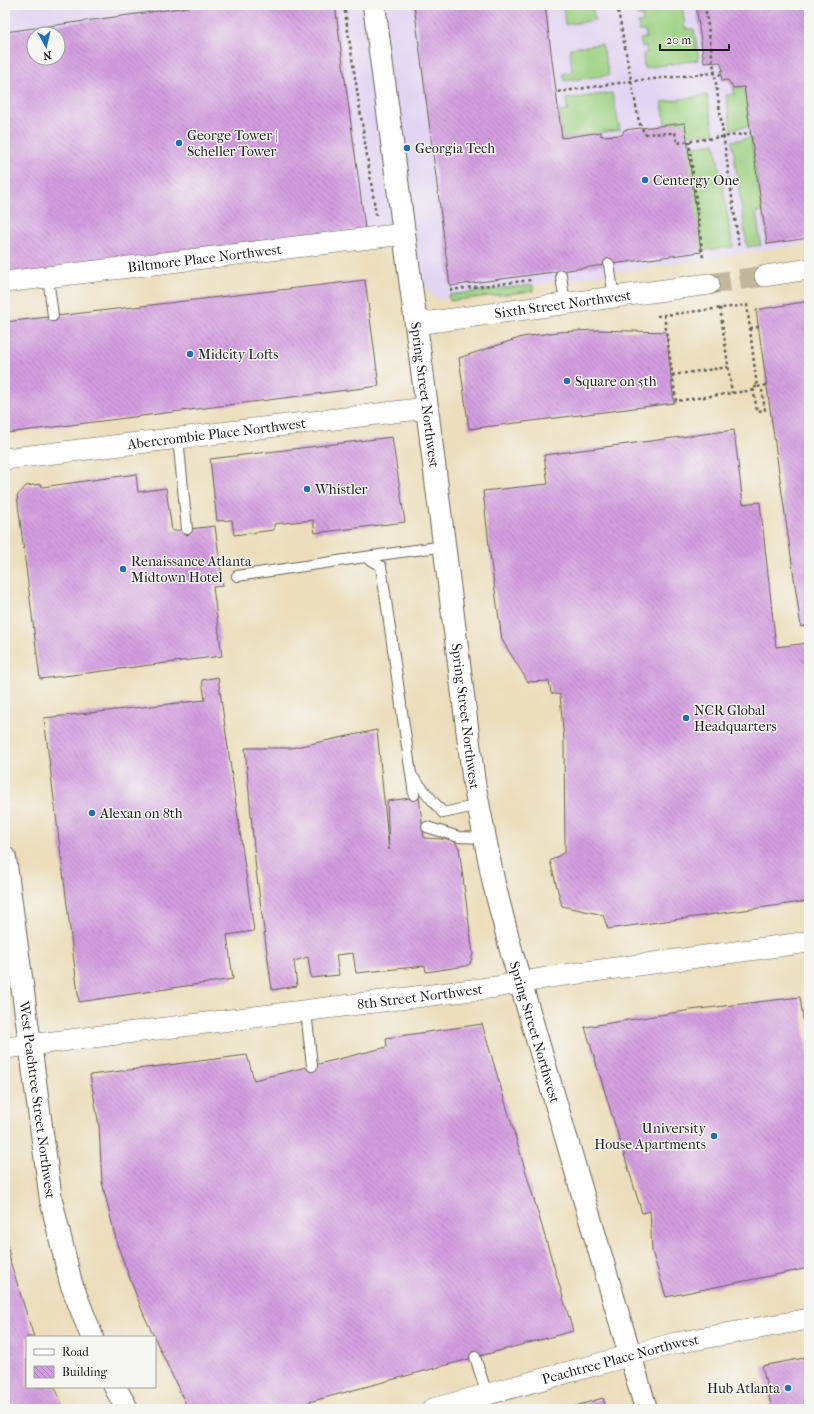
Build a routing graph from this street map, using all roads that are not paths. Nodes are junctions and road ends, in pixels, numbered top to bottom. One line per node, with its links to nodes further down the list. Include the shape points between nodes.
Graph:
1 (374, 5): 2 (main road, Spring Street Northwest)
2 (404, 234): 7 (street, Biltmore Place Northwest); 13 (main road, Spring Street Northwest)
3 (609, 264): 10 (lane)
4 (809, 269): 6 (street)
5 (561, 275): 11 (lane)
6 (765, 276)
7 (48, 277): 8 (street, Biltmore Place Northwest); 12 (lane)
8 (5, 282)
9 (709, 284): 10 (street, Sixth Street Northwest)
10 (614, 298): 11 (street, Sixth Street Northwest)
11 (565, 305): 13 (street, Sixth Street Northwest)
12 (53, 316)
13 (416, 324): 14 (main road, Spring Street Northwest)
14 (427, 408): 15 (street, Abercrombie Place Northwest); 18 (main road, Spring Street Northwest)
15 (178, 438): 16 (street, Abercrombie Place Northwest); 17 (lane)
16 (5, 459)
17 (187, 529)
18 (444, 546): 19 (lane); 23 (main road, Spring Street Northwest, via 474,783)
19 (365, 557): 20 (lane); 21 (lane, via 381,566)
20 (237, 576)
21 (412, 776): 22 (lane); 23 (lane, via 443,813)
22 (414, 795)
23 (479, 805): 25 (main road, Spring Street Northwest)
24 (426, 827): 25 (lane, via 459,837)
25 (485, 838): 28 (main road, Spring Street Northwest, via 494,884)
26 (5, 858): 30 (main road, West Peachtree Street Northwest)
27 (809, 942): 28 (street, 8th Street Northwest)
28 (521, 982): 29 (street, 8th Street Northwest); 35 (main road, Spring Street Northwest)
29 (306, 1011): 30 (street, 8th Street Northwest); 32 (lane)
30 (30, 1045): 31 (street, 8th Street Northwest); 34 (main road, West Peachtree Street Northwest, via 51,1200 71,1284)
31 (5, 1048)
32 (312, 1066)
33 (809, 1319): 35 (street, Peachtree Place Northwest, via 676,1343)
34 (92, 1336)
35 (631, 1355): 38 (street, Peachtree Place Northwest); 41 (main road, Spring Street Northwest)
36 (475, 1357): 38 (lane)
37 (116, 1388): 39 (main road)
38 (487, 1394): 40 (street, Peachtree Place Northwest)
39 (127, 1409)
40 (433, 1409)
41 (646, 1409)

